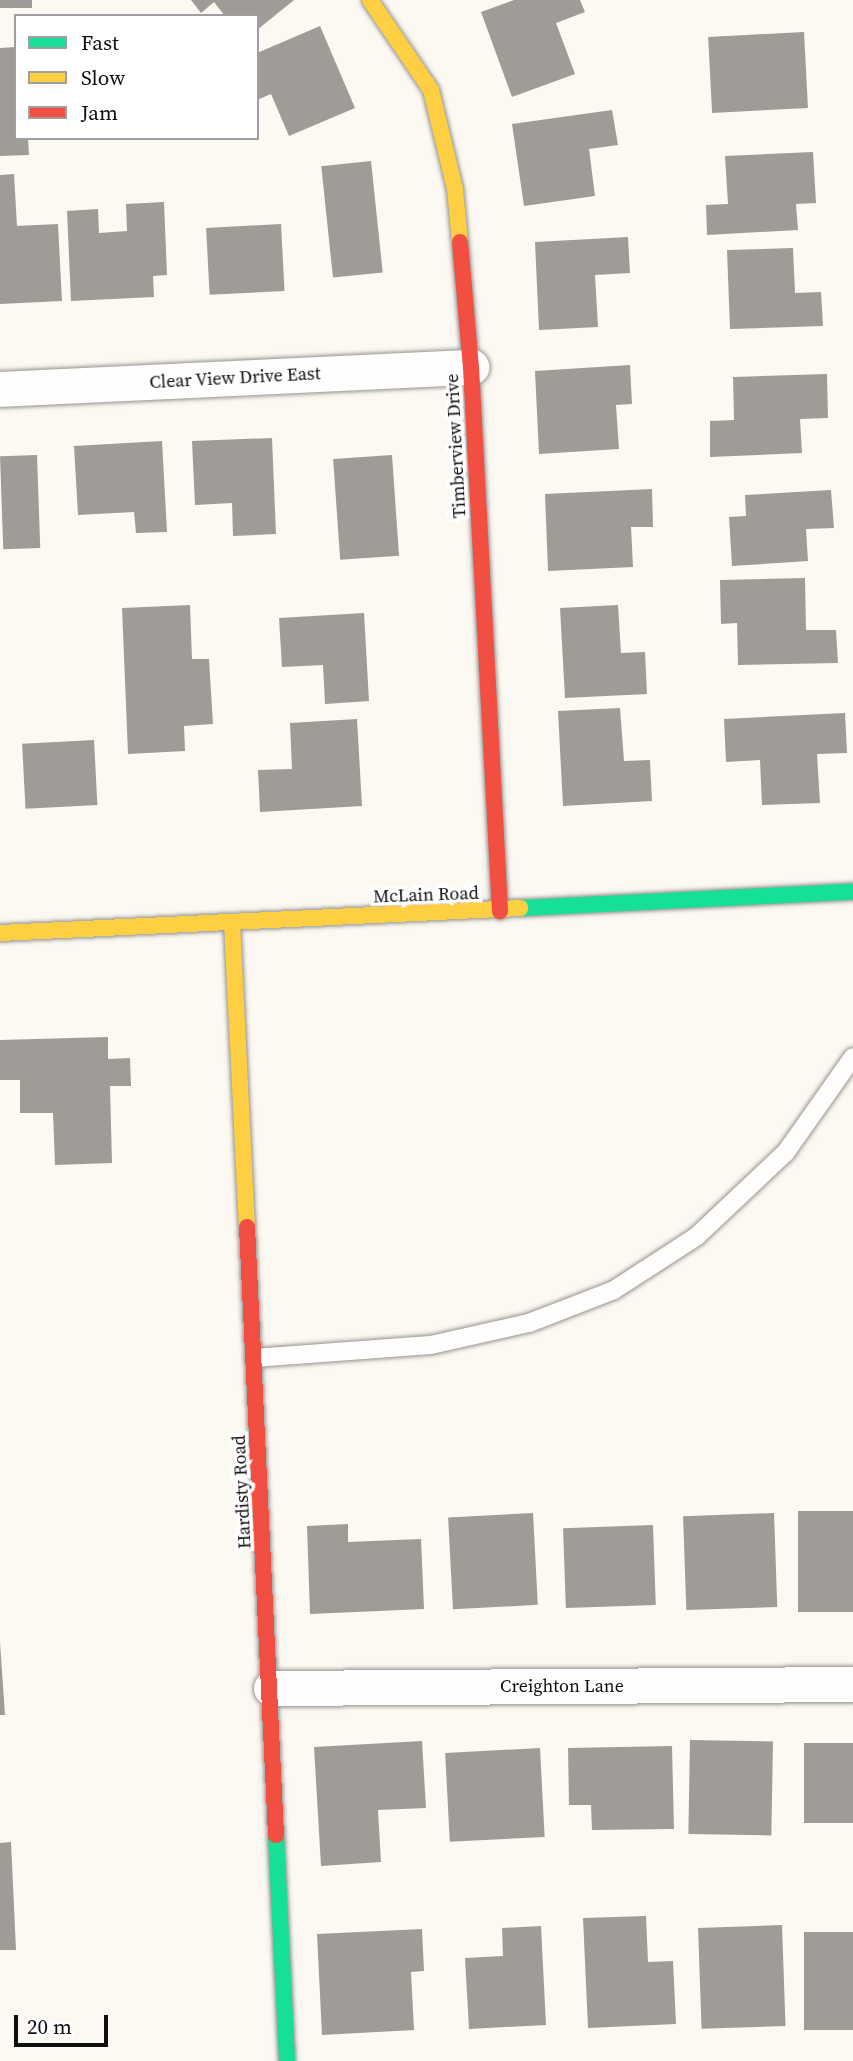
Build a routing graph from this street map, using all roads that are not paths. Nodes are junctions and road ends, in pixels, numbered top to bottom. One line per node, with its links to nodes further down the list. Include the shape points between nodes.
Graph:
1 (370, 0): 2 (street, Timberview Drive, via 431,90 443,128 455,189)
2 (471, 367): 3 (street, Clear View Drive East); 5 (street, Timberview Drive)
3 (0, 389)
4 (853, 892): 5 (street, McLain Road)
5 (500, 911): 6 (street, McLain Road)
6 (232, 922): 7 (street, McLain Road); 9 (street, Hardisty Road)
7 (0, 933)
8 (853, 1058): 9 (lane, via 786,1152 697,1236 614,1290 529,1323 431,1345)
9 (254, 1358): 11 (street, Hardisty Road)
10 (853, 1684): 11 (street, Creighton Lane)
11 (271, 1688): 12 (street, Hardisty Road)
12 (287, 2061)

